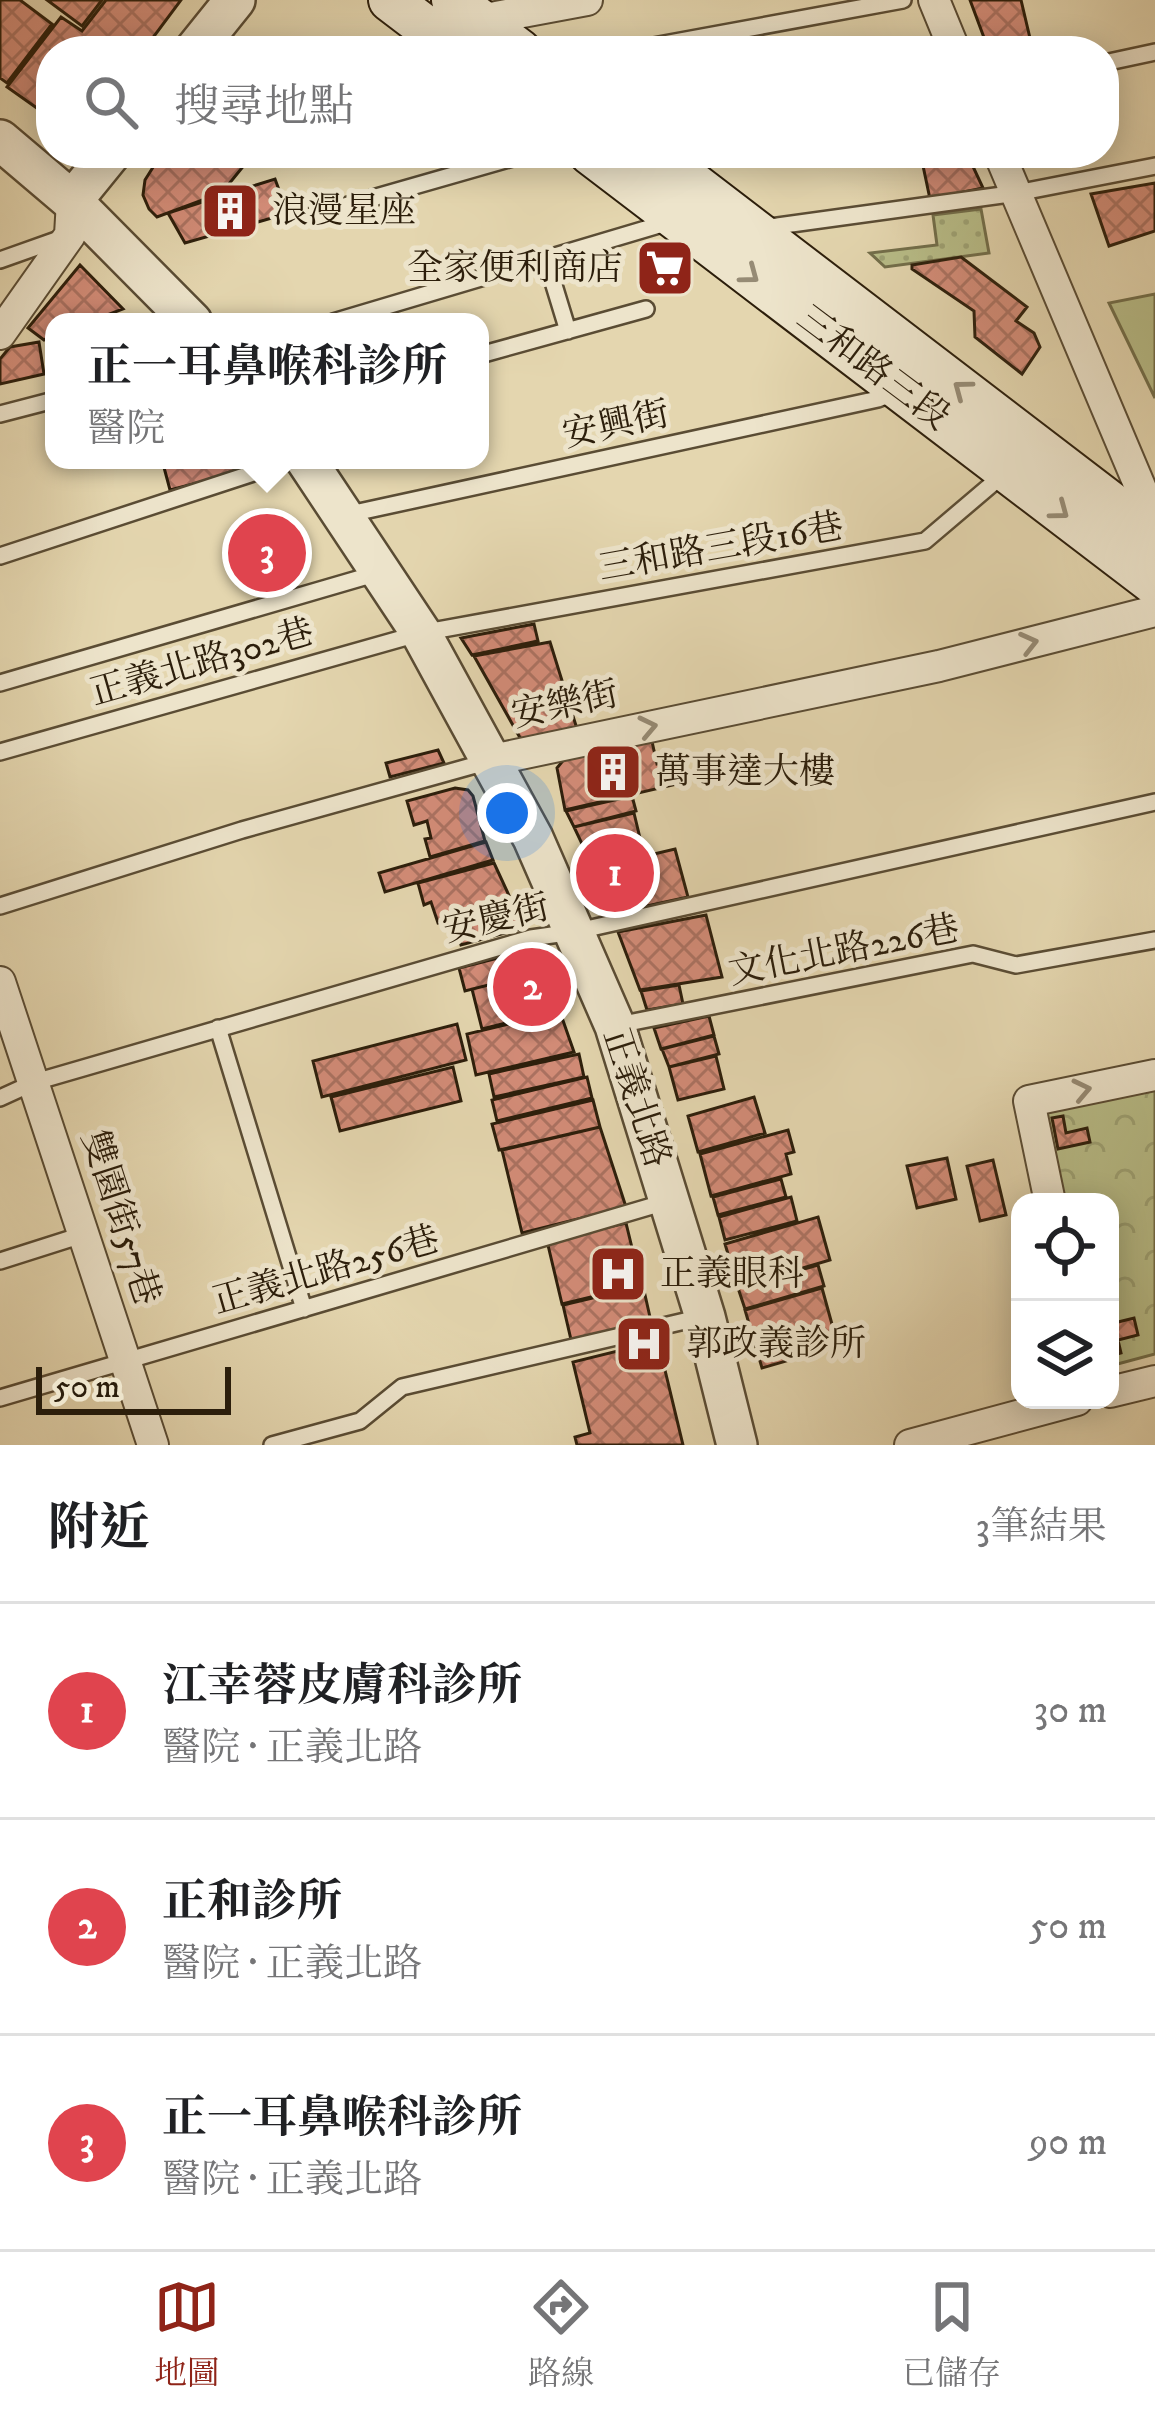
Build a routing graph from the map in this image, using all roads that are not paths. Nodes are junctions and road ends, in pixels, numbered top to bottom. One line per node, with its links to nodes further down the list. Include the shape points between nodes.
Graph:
1 (235, 0): 7 (street)
2 (390, 0): 6 (main road)
3 (587, 0): 6 (street)
4 (903, 0): 8 (lane)
5 (934, 0): 9 (street)
6 (463, 24)
7 (206, 36)
8 (707, 36)
9 (949, 36)
10 (1155, 52): 11 (lane)
11 (1119, 60)
12 (0, 140): 21 (street)
13 (1155, 166): 19 (lane)
14 (102, 168): 21 (street)
15 (478, 168): 20 (lane)
16 (610, 168): 22 (main road, 三和路三段)
17 (673, 168): 23 (main road, 三和路三段)
18 (1006, 168): 19 (street)
19 (1017, 193): 23 (lane); 39 (street)
20 (313, 215)
21 (71, 218): 25 (lane); 27 (street); 30 (street)
22 (678, 220): 24 (lane); 32 (main road, 三和路三段, one-way to 32)
23 (753, 229): 40 (main road, 三和路三段, one-way to 23)
24 (546, 259): 28 (lane); 29 (lane)
25 (0, 260)
26 (646, 309): 29 (lane)
27 (182, 313)
28 (363, 313)
29 (568, 331): 31 (lane)
30 (0, 334)
31 (489, 353)
32 (901, 390): 37 (main road, 三和路三段); 38 (lane, 安興街)
33 (45, 402): 34 (lane)
34 (0, 414)
35 (266, 469): 41 (lane)
36 (312, 469): 38 (street, 正義北路)
37 (1007, 471): 43 (main road, 三和路三段, one-way to 43); 45 (lane, 三和路三段16巷, via 926,542)
38 (342, 515): 42 (street, 正義北路)
39 (1155, 522)
40 (1155, 537)
41 (0, 556)
42 (381, 572): 45 (street, 正義北路); 46 (lane)
43 (1155, 584)
44 (1155, 611): 48 (street, 安樂街, one-way to 44, via 939,666)
45 (421, 633): 47 (lane, 正義北路302巷); 48 (street, 正義北路)
46 (0, 683)
47 (0, 752)
48 (492, 760): 50 (lane, 安樂街); 51 (street, 正義北路)
49 (1155, 802): 51 (lane, 安慶街)
50 (0, 906)
51 (573, 932): 54 (street, 正義北路); 55 (lane, 安慶街)
52 (1155, 940): 54 (lane, 文化北路226巷, via 1016,964 973,954)
53 (0, 982): 57 (street, 雙園街57巷)
54 (615, 1026): 60 (street, 正義北路)
55 (218, 1028): 57 (lane, 安慶街); 63 (lane)
56 (1155, 1075): 59 (street, one-way to 56, via 1029,1101)
57 (35, 1082): 58 (lane, 安慶街); 61 (street, 雙園街57巷)
58 (0, 1098)
59 (1048, 1193)
60 (669, 1201): 63 (lane, 正義北路256巷); 64 (street, 正義北路)
61 (85, 1234): 62 (lane); 65 (street, 雙園街57巷)
62 (0, 1261)
63 (304, 1309): 65 (lane, 正義北路256巷)
64 (705, 1317): 71 (lane, via 402,1387 360,1421); 72 (street, 正義北路)
65 (126, 1361): 68 (lane, 正義北路256巷); 70 (street, 雙園街57巷)
66 (1155, 1381): 67 (street)
67 (1119, 1390)
68 (0, 1398)
69 (1044, 1409): 73 (street)
70 (153, 1445)
71 (272, 1445)
72 (737, 1445)
73 (910, 1445)

